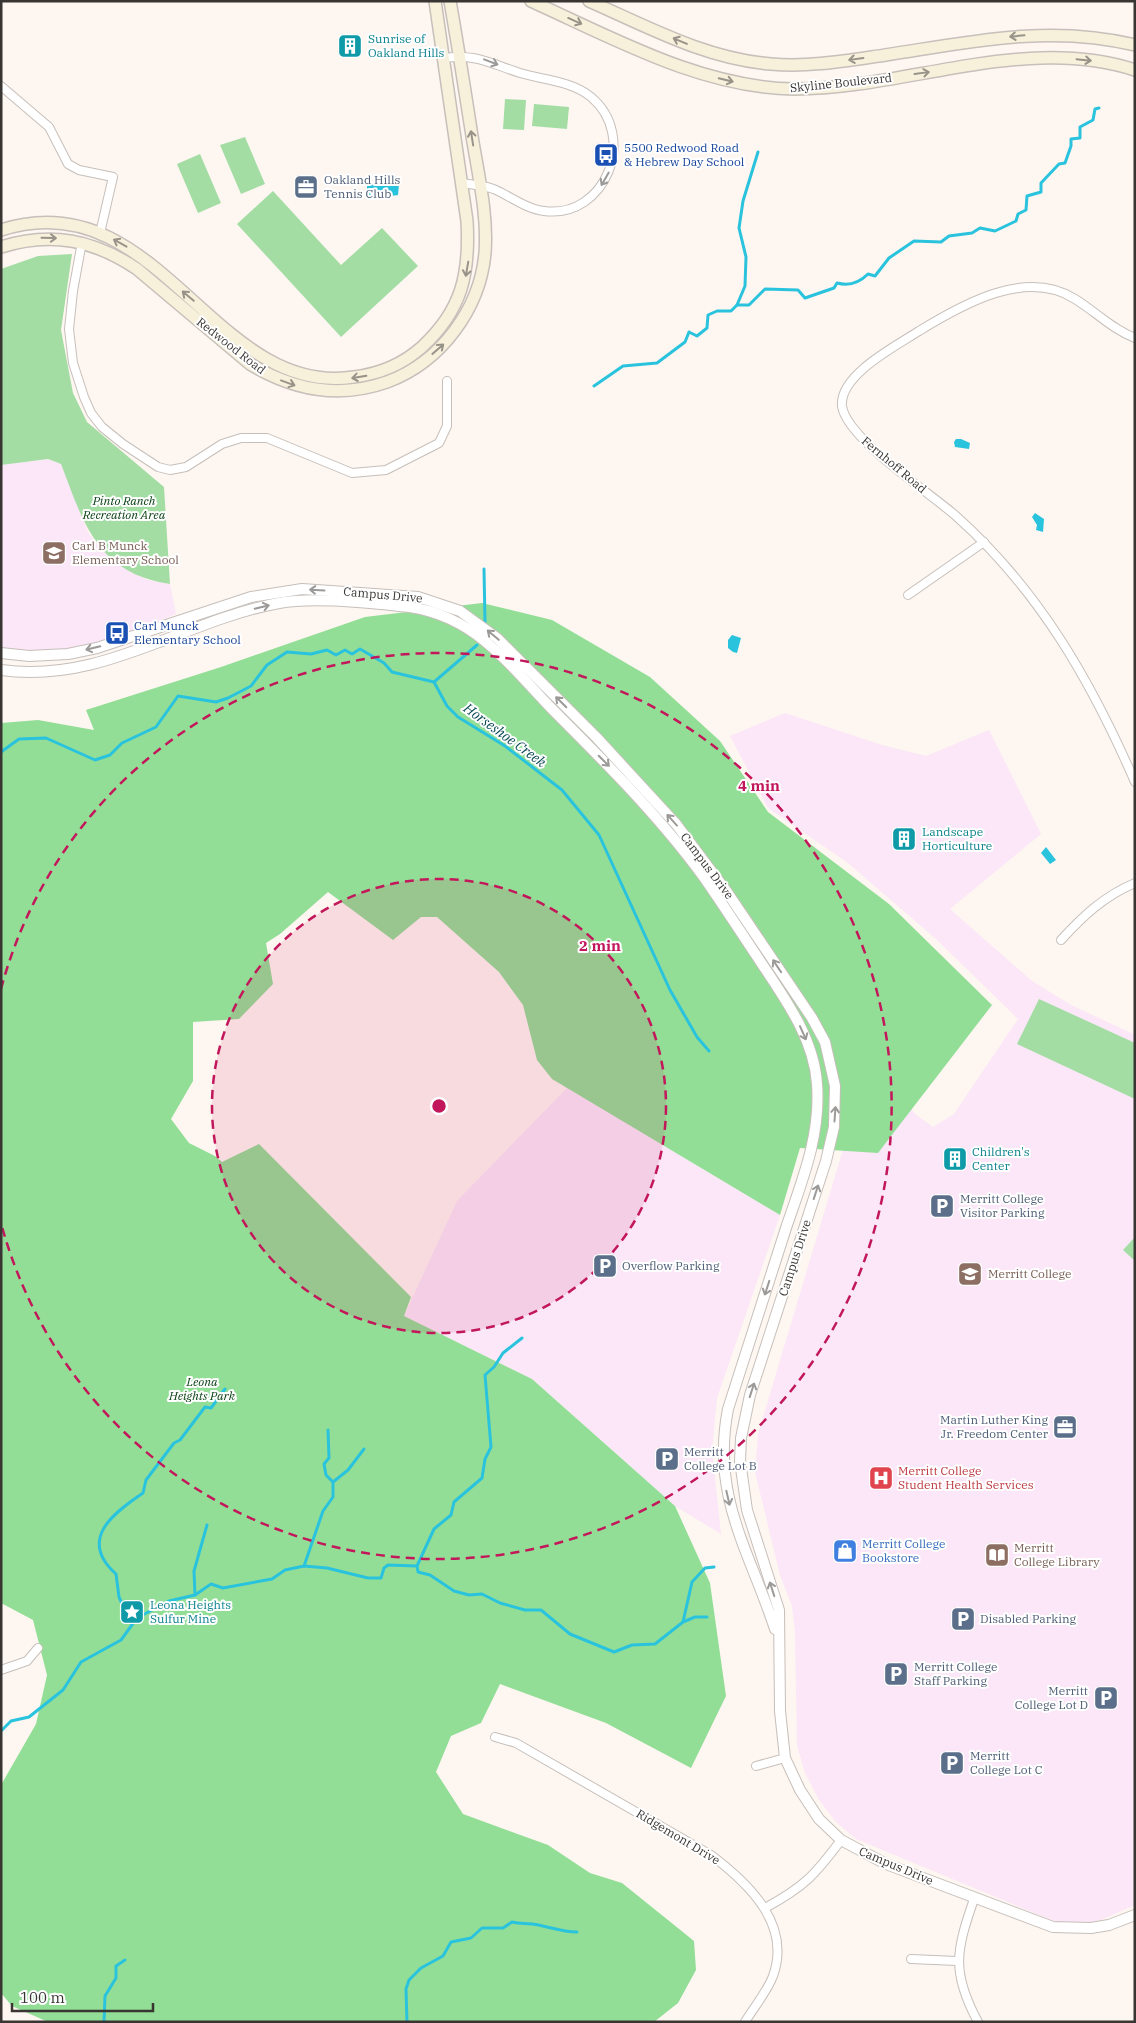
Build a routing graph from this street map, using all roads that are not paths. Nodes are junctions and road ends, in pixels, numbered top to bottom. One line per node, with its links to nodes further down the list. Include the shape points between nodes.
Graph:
1 (435, 1): 7 (main road, Redwood Road)
2 (531, 1): 8 (main road, Skyline Boulevard, one-way to 8, via 679,66 738,83 768,87 820,87 1045,58 1095,61)
3 (589, 1): 5 (main road, Skyline Boulevard, one-way to 3, via 1095,37 1045,34 822,64 770,64 715,54)
4 (451, 3): 6 (main road, Redwood Road)
5 (1135, 45)
6 (460, 56): 7 (street); 11 (main road, Redwood Road, one-way to 6); 11 (street, one-way to 11, via 475,56 579,89 601,107 613,141 613,164 603,185 573,207 544,211)
7 (444, 58): 10 (main road, Redwood Road)
8 (1135, 70)
9 (1, 86): 13 (street, via 49,127 68,164 78,170 114,177)
10 (462, 183): 11 (street); 13 (main road, Redwood Road, one-way to 13, via 469,251 461,292 450,315 435,335 415,353 376,373 344,379 297,374 266,360 123,243)
11 (480, 186): 14 (main road, Redwood Road, one-way to 11, via 118,256 137,269 250,364 270,376 293,386 318,391 372,387 395,379 422,363 461,323 478,283 485,252)
12 (1, 230): 13 (main road, Redwood Road, via 24,224 56,223)
13 (100, 233)
14 (82, 242): 15 (main road, Redwood Road, one-way to 14, via 41,238); 17 (street, via 72,291 69,329 73,363 84,397 102,428 158,467 170,470 186,467 222,444 241,438 267,438 352,473 386,470 439,444 447,426)
15 (1, 247)
16 (1135, 338): 18 (street, Fernhoff Road, via 1112,327 1094,311 1058,290 1039,286 1016,289 978,299 939,319 896,345 847,384 842,404 852,428)
17 (447, 381)
18 (984, 542): 19 (street); 23 (street, Fernhoff Road, via 1035,603 1070,653 1089,685)
19 (908, 594)
20 (1, 653): 22 (street, Campus Drive, one-way to 20, via 480,624 452,608 418,596 302,589 251,597 97,648 38,656)
21 (1, 670): 22 (street, Campus Drive, one-way to 22, via 44,673 101,664 189,629 281,602 303,601 415,608 435,613 474,633)
22 (524, 673): 26 (street, Campus Drive, one-way to 26, via 703,876 799,1024 816,1069 818,1104 810,1157 732,1396 723,1436 724,1477 735,1525); 26 (street, Campus Drive, one-way to 22, via 778,1610 747,1510 742,1482 741,1438 750,1395 826,1161 836,1105 832,1068 812,1018 727,892 676,824 597,738)
23 (1135, 782)
24 (1135, 883): 25 (street, via 1105,897)
25 (1061, 940)
26 (778, 1637): 30 (street, Campus Drive)
27 (38, 1648): 28 (street, via 27,1661)
28 (1, 1670)
29 (495, 1738): 34 (street, Ridgemont Drive, via 516,1744 712,1855 740,1876)
30 (785, 1758): 31 (street); 32 (street, Campus Drive, via 810,1807)
31 (756, 1766)
32 (841, 1840): 33 (street, Campus Drive, via 886,1864); 34 (street, via 805,1884)
33 (974, 1899): 35 (street, Campus Drive, via 1053,1928 1091,1928); 37 (street, via 960,1940)
34 (765, 1908): 38 (street, Ridgemont Drive, via 776,1936 776,1965 772,1978)
35 (1135, 1915)
36 (911, 1959): 37 (street)
37 (957, 1961): 39 (street, via 968,2002)
38 (746, 2021)
39 (978, 2022)

